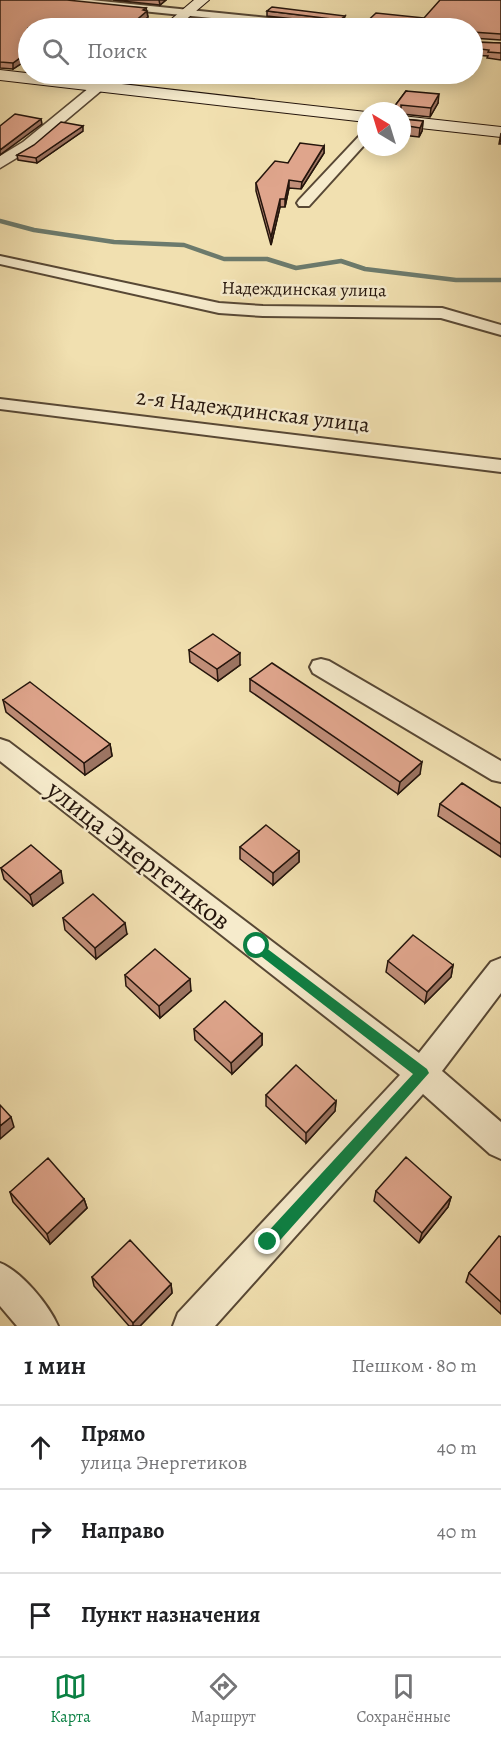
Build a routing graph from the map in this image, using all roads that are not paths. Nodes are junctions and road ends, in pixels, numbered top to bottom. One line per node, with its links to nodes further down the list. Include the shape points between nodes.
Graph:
1 (63, 0): 3 (street)
2 (202, 0): 3 (main road)
3 (186, 13): 4 (main road); 5 (street)
4 (180, 18)
5 (236, 18)
6 (0, 75): 7 (main road)
7 (18, 77)
8 (82, 84): 10 (main road)
9 (102, 84): 10 (street)
10 (99, 86): 11 (main road); 15 (street)
11 (357, 116)
12 (411, 122): 13 (main road)
13 (501, 132)
14 (357, 146): 16 (street)
15 (0, 163)
16 (304, 203)
17 (0, 260): 18 (street, Надеждинская улица, via 219,308 426,311)
18 (501, 330)
19 (0, 404): 20 (street, 2-я Надеждинская улица)
20 (501, 466)
21 (321, 666): 23 (street)
22 (0, 748): 25 (street, улица Энергетиков)
23 (501, 773)
24 (501, 971): 25 (street)
25 (422, 1073): 26 (street, улица Энергетиков); 29 (street)
26 (501, 1143)
27 (0, 1280): 28 (street)
28 (40, 1326)
29 (192, 1326)

